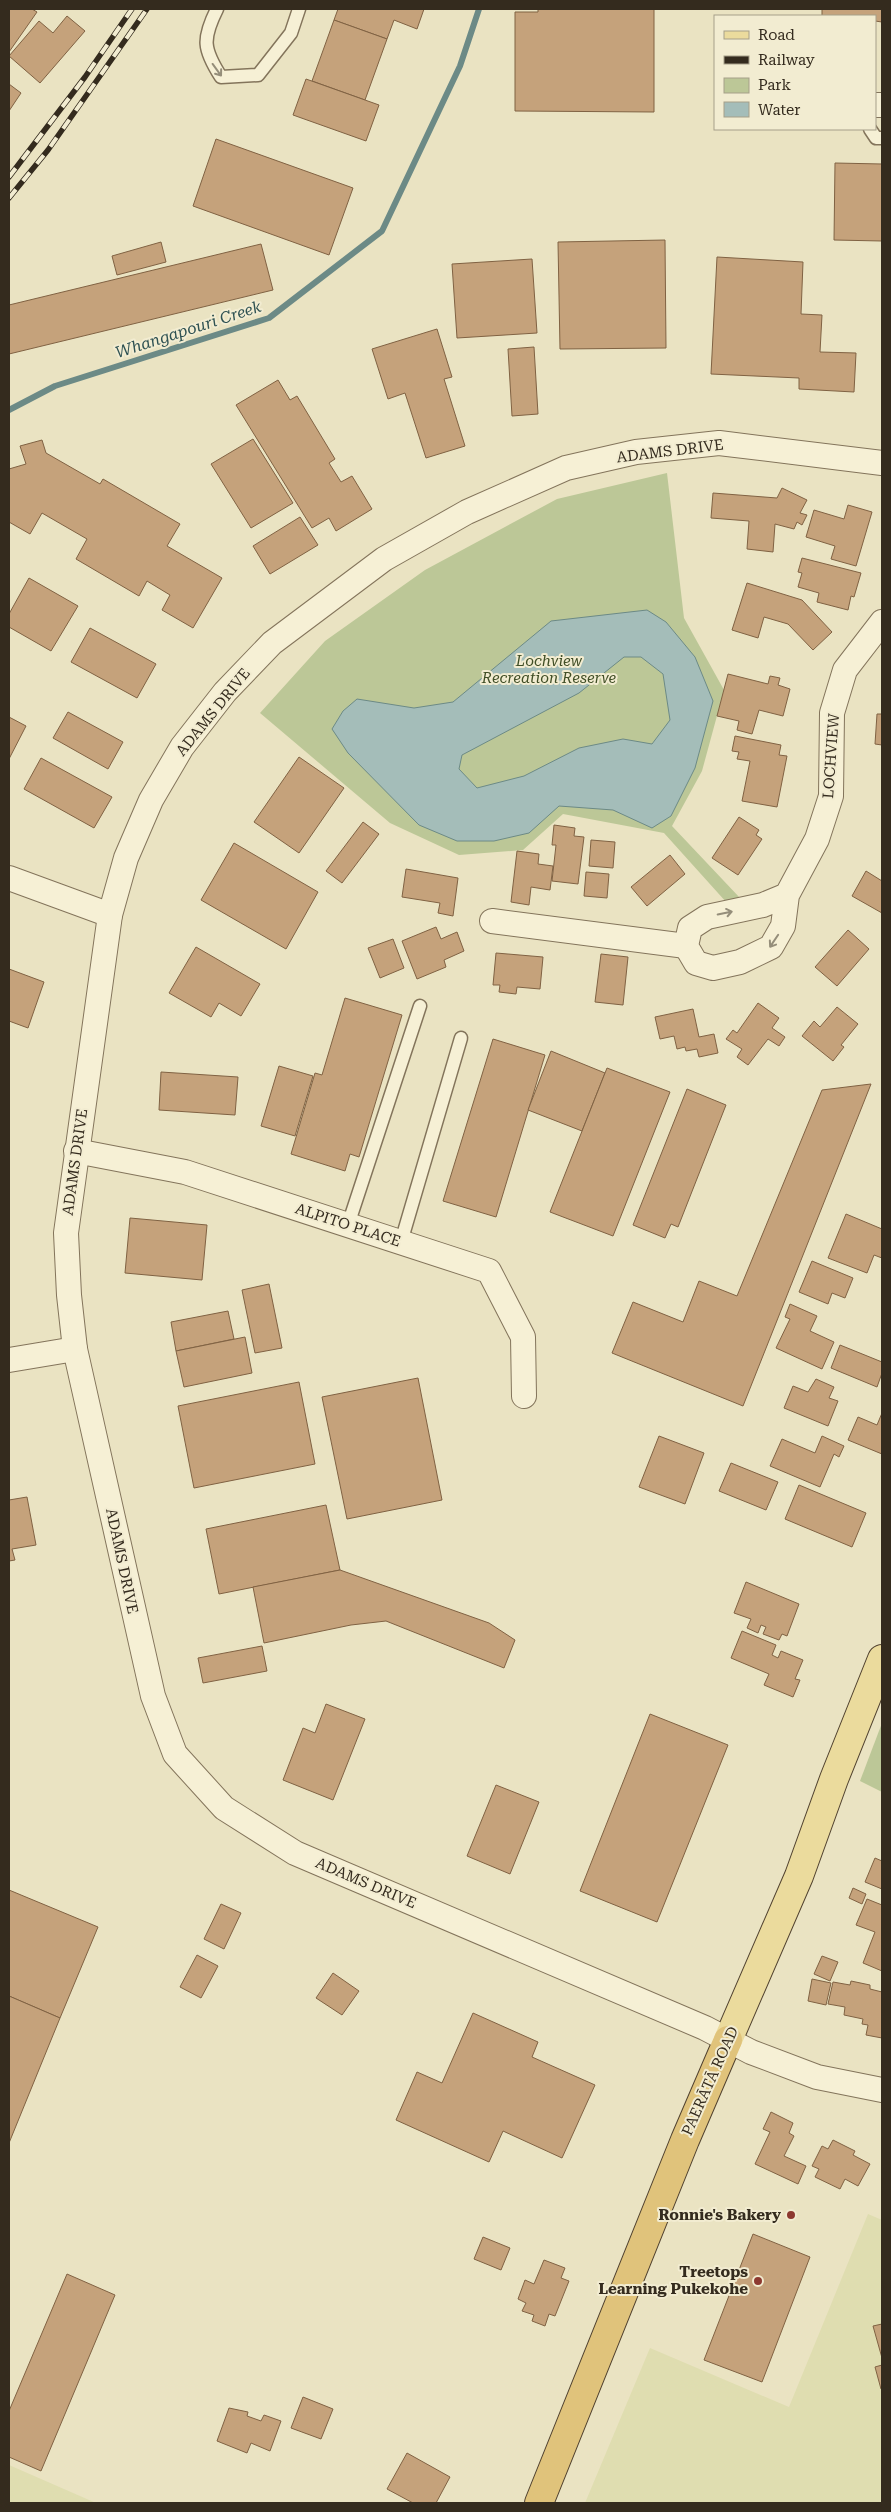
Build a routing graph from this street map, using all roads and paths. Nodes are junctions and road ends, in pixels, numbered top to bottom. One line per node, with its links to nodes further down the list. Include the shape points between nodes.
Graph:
1 (217, 9): 2 (lane, one-way to 2, via 207,30 208,57 221,77 258,75 290,33)
2 (299, 9)
3 (871, 130): 4 (lane, via 876,138)
4 (882, 138)
5 (882, 463): 9 (street, ADAMS DRIVE, via 719,443 636,452 566,468 467,512 384,559 272,643 225,692 182,747 151,800 126,858)
6 (882, 622): 8 (street, LOCHVIEW, via 845,670 832,713 831,796 817,839)
7 (9, 878): 9 (street)
8 (787, 895): 11 (street, one-way to 8, via 690,928 707,917 763,905); 11 (street, LOCHVIEW, one-way to 11, via 783,926 771,947 756,955 713,968 696,963)
9 (110, 915): 14 (street, ADAMS DRIVE)
10 (492, 921): 11 (street)
11 (686, 946)
12 (420, 1006): 15 (lane)
13 (461, 1038): 16 (lane)
14 (76, 1151): 15 (street, ALPITO PLACE, via 184,1172); 17 (street, ADAMS DRIVE, via 66,1233)
15 (348, 1225): 16 (street, ALPITO PLACE)
16 (402, 1242): 19 (street, ALPITO PLACE, via 489,1271 523,1337)
17 (76, 1349): 18 (street); 21 (street, ADAMS DRIVE, via 153,1696 175,1754 224,1808 296,1853)
18 (9, 1360)
19 (524, 1396)
20 (882, 1659): 21 (main road, PAERĀTĀ ROAD, via 799,1876)
21 (728, 2040): 22 (street, ADAMS DRIVE, via 817,2077); 23 (highway, PAERĀTĀ ROAD)
22 (882, 2090)
23 (539, 2503)

